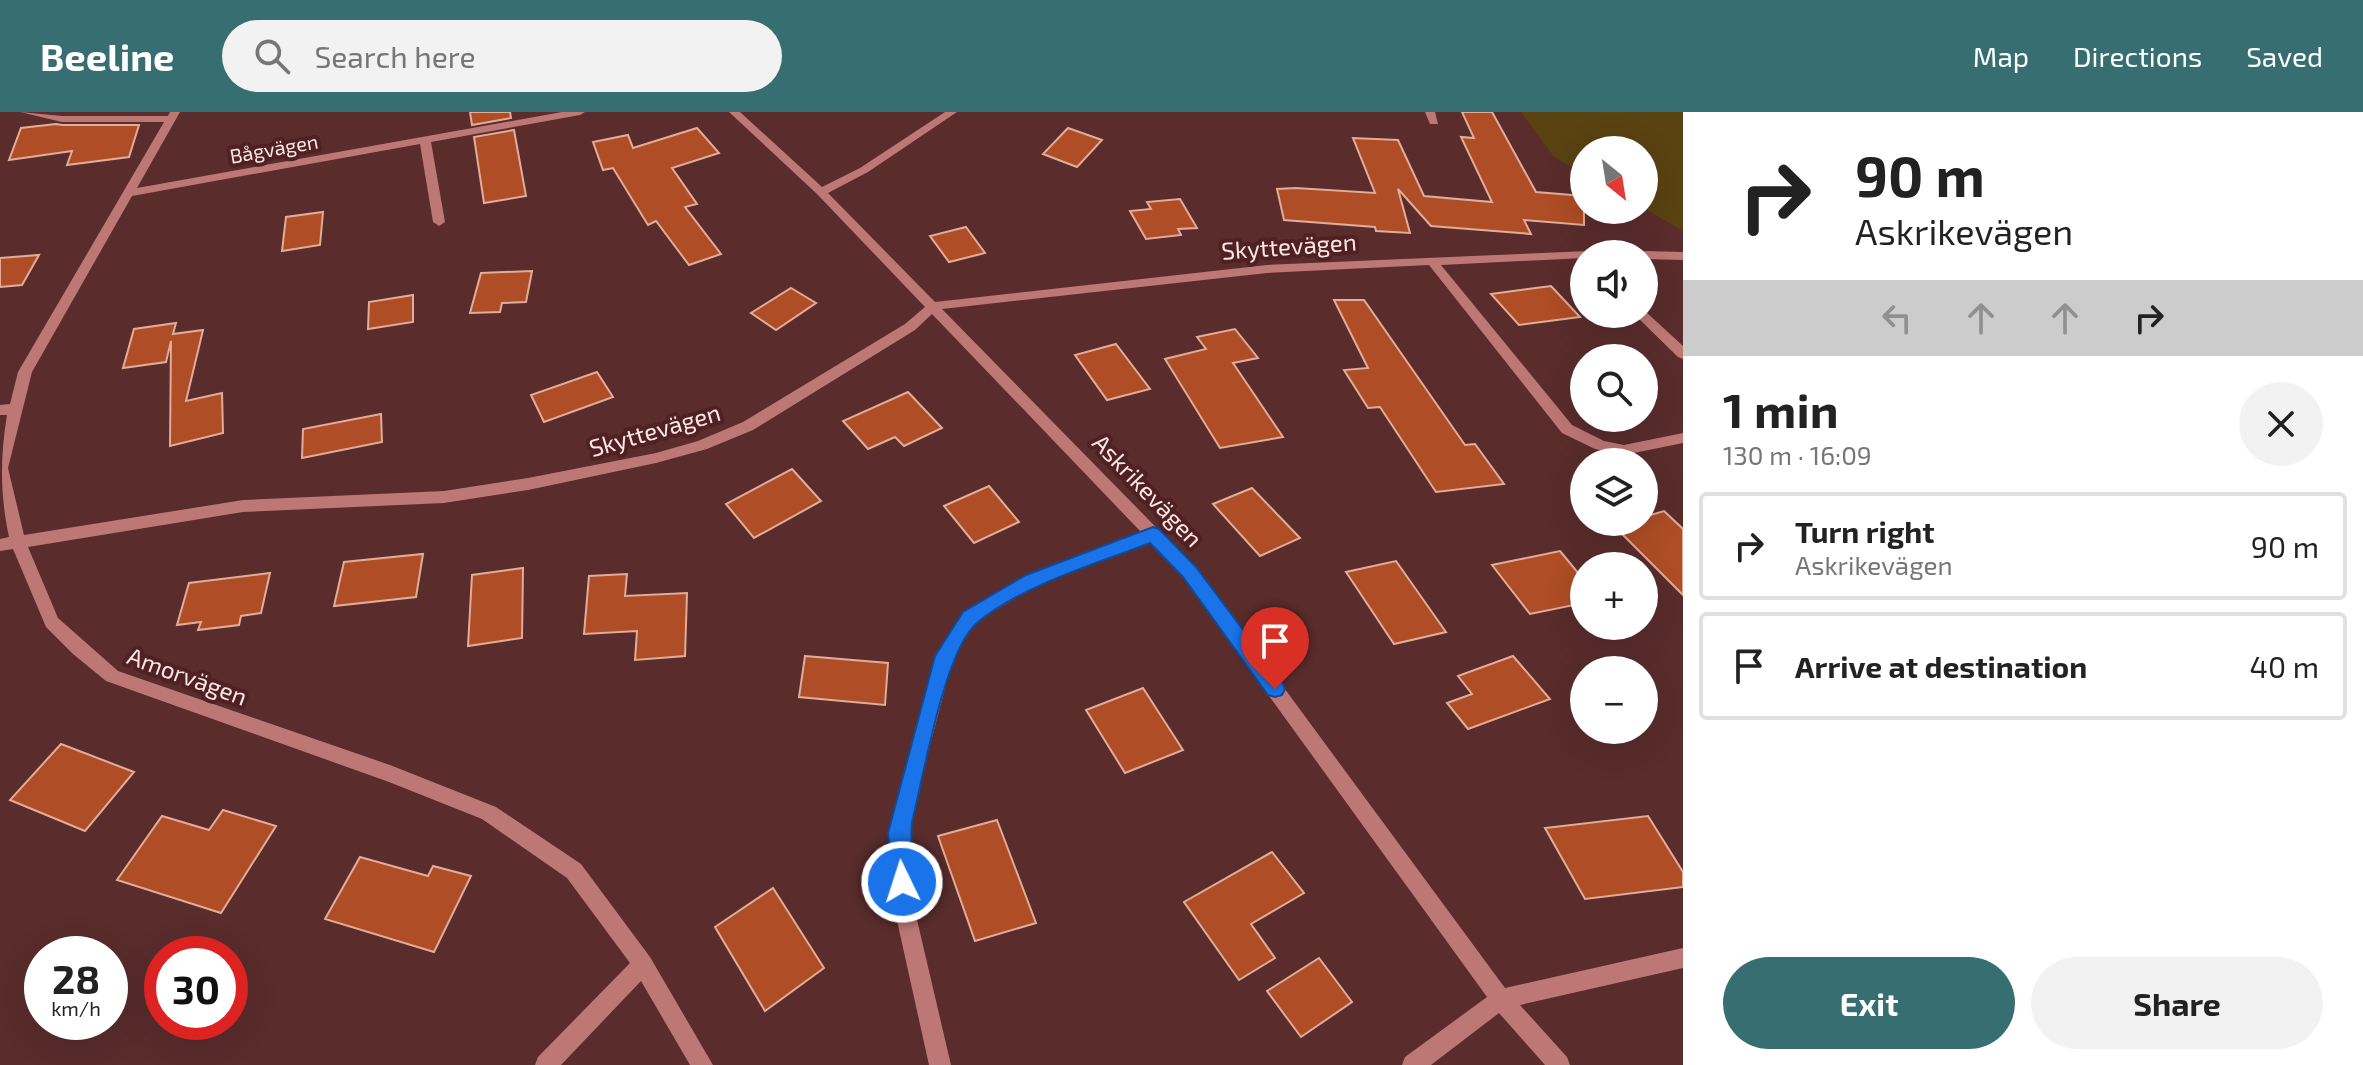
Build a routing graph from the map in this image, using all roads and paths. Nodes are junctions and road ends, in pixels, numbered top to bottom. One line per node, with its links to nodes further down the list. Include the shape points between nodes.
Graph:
1 (25, 112): 5 (street, via 103,122)
2 (580, 112): 6 (street, Bågvägen)
3 (734, 112): 7 (street, Askrikevägen)
4 (952, 112): 7 (street)
5 (173, 116): 8 (street, Amorvägen)
6 (425, 140): 8 (street, Bågvägen); 9 (street)
7 (821, 192): 14 (street, Askrikevägen)
8 (129, 193): 17 (street, Amorvägen)
9 (439, 222)
10 (1658, 255): 11 (street)
11 (1683, 256)
12 (1570, 257): 13 (street, Skyttevägen)
13 (1432, 261): 14 (street, Skyttevägen, via 1267,269); 18 (street, via 1567,429 1596,445 1627,452)
14 (933, 306): 19 (street, Askrikevägen); 20 (street, Skyttevägen, via 910,327 748,426 656,458 444,497 243,506)
15 (1655, 328): 16 (street)
16 (1683, 354)
17 (8, 409): 20 (street, Amorvägen, via 1,468)
18 (1683, 438)
19 (1153, 534): 24 (street, Askrikevägen, via 1189,572); 27 (street, via 1032,580 969,617 945,656 898,833 904,907)
20 (18, 542): 21 (street, Skyttevägen); 23 (street, Amorvägen, via 52,622 112,676 489,813 574,871)
21 (0, 545)
22 (1683, 958): 24 (street)
23 (643, 964): 25 (street); 26 (street, Amorvägen)
24 (1501, 999): 28 (street); 29 (street, Askrikevägen)
25 (546, 1065)
26 (702, 1065)
27 (940, 1065)
28 (1413, 1065)
29 (1559, 1065)

